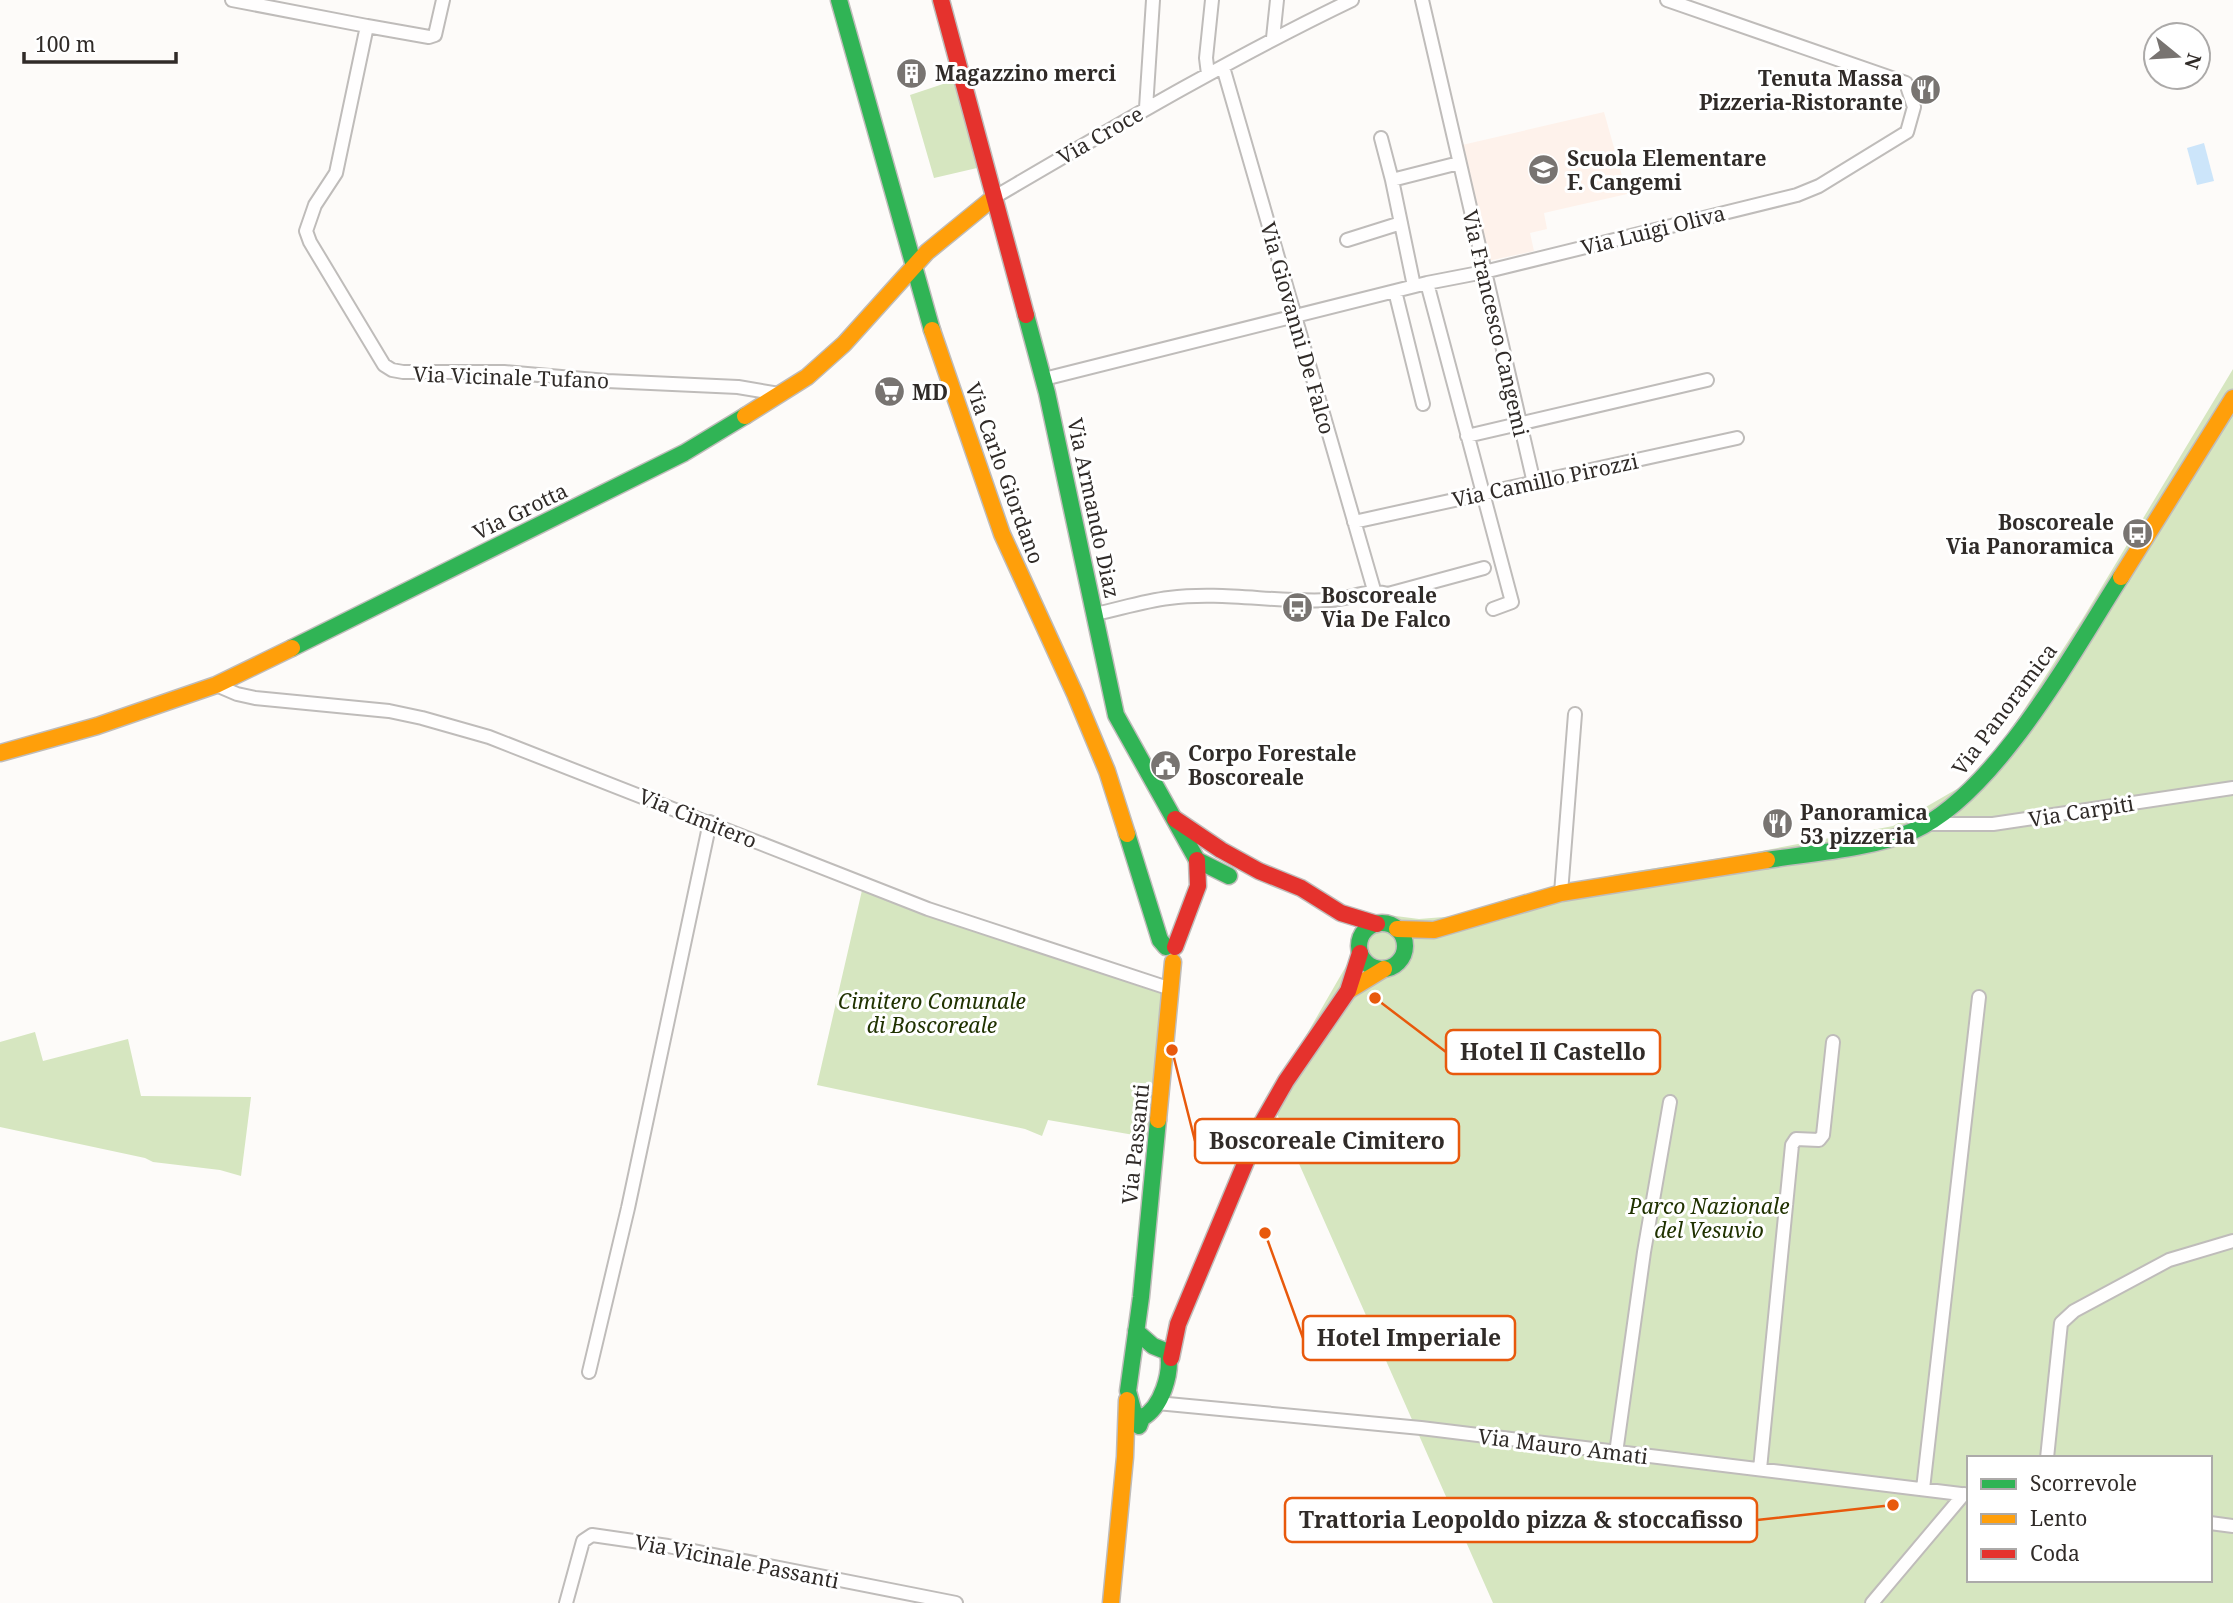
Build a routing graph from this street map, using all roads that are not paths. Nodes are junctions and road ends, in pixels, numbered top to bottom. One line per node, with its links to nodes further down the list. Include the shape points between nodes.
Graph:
1 (232, 0): 11 (street)
2 (443, 0): 11 (street, via 435,35)
3 (839, 0): 22 (street, Via Carlo Giordano)
4 (940, 0): 19 (street, Via Armando Diaz)
5 (1153, 0): 15 (street)
6 (1212, 0): 14 (street)
7 (1277, 0): 12 (street)
8 (1352, 0): 12 (street, Via Croce)
9 (1422, 0): 17 (street, Via Francesco Cangemi)
10 (1667, 0): 23 (street, Via Luigi Oliva, via 1906,83 1914,107 1907,132 1797,195)
11 (367, 26): 29 (street, Via Vicinale Tufano, via 336,173 315,205 306,231 384,365 403,372 505,372 738,387)
12 (1273, 38): 13 (street, Via Croce)
13 (1223, 67): 14 (street, Via Croce); 26 (street, Via Giovanni De Falco)
14 (1208, 74): 15 (street, Via Croce)
15 (1146, 108): 19 (street, Via Croce)
16 (1381, 138): 18 (street)
17 (1459, 163): 18 (street); 23 (street, Via Francesco Cangemi)
18 (1392, 180): 20 (street)
19 (993, 198): 22 (street, Via Grotta); 27 (street, Via Armando Diaz)
20 (1401, 223): 21 (street); 24 (street)
21 (1347, 240)
22 (913, 267): 29 (street, Via Grotta, via 844,344 807,377); 60 (street, Via Carlo Giordano, via 1002,534 1107,771 1160,940)
23 (1484, 272): 24 (street, Via Luigi Oliva); 32 (street, Via Francesco Cangemi)
24 (1421, 285): 25 (street, Via Luigi Oliva); 33 (street)
25 (1395, 291): 26 (street, Via Luigi Oliva); 31 (street)
26 (1294, 316): 27 (street, Via Luigi Oliva); 37 (street, Via Giovanni De Falco)
27 (1044, 379): 41 (street, Via Armando Diaz)
28 (1707, 380): 32 (street)
29 (779, 394): 42 (street, Via Grotta, via 672,459)
30 (2233, 398): 48 (street, Via Panoramica, via 2044,696 1994,764)
31 (1423, 404)
32 (1520, 424): 33 (street); 35 (street, Via Francesco Cangemi)
33 (1467, 436): 36 (street)
34 (1737, 438): 35 (street, Via Camillo Pirozzi)
35 (1534, 482): 36 (street, Via Camillo Pirozzi)
36 (1482, 494): 37 (street, Via Camillo Pirozzi); 40 (street, via 1512,602)
37 (1354, 522): 39 (street, Via Giovanni De Falco)
38 (1483, 568): 39 (street, via 1388,594)
39 (1374, 590): 41 (street, via 1330,600 1169,598)
40 (1493, 608)
41 (1095, 614): 46 (street, Via Armando Diaz, via 1116,715)
42 (216, 685): 44 (street, Via Grotta); 47 (street, Via Cimitero, via 255,698 422,718 489,737)
43 (1575, 714): 54 (street)
44 (0, 753)
45 (2233, 788): 48 (street, Via Carpiti, via 1993,824)
46 (1173, 817): 49 (street, Via Armando Diaz); 50 (street, Via Armando Diaz)
47 (710, 822): 63 (street, Via Cimitero, via 928,909); 71 (street)
48 (1928, 824): 54 (street, Via Panoramica, via 1849,847)
49 (1221, 850): 50 (street); 51 (street, Via Armando Diaz)
50 (1197, 860): 52 (street); 53 (street, Via Passanti)
51 (1259, 871): 52 (street); 55 (street, Via Armando Diaz, via 1301,888)
52 (1229, 876): 53 (street)
53 (1198, 887): 60 (street, Via Passanti)
54 (1561, 893): 58 (street, Via Panoramica)
55 (1341, 913): 56 (street, Via Panoramica); 59 (street)
56 (1377, 924): 57 (street, Via Panoramica); 59 (street, Via Panoramica, via 1364,932)
57 (1397, 929): 58 (street, Via Panoramica); 61 (street, via 1404,942)
58 (1434, 930): 61 (street, Via Panoramica)
59 (1360, 949): 62 (street, via 1369,965); 64 (street, Via Panoramica)
60 (1171, 952): 63 (street, Via Passanti)
61 (1402, 957): 62 (street, Via Panoramica)
62 (1384, 969): 64 (street, Via Panoramica)
63 (1171, 989): 69 (street, Via Passanti)
64 (1348, 991): 70 (street, Via Panoramica, via 1262,1123 1178,1324)
65 (1979, 996): 80 (street)
66 (1833, 1042): 79 (street, via 1823,1135 1819,1140 1796,1139 1792,1145)
67 (1670, 1102): 76 (street)
68 (2233, 1241): 77 (street, via 2169,1260 2074,1311 2061,1323)
69 (1136, 1331): 70 (street); 72 (street, Via Passanti)
70 (1161, 1350): 72 (street, via 1141,1352); 74 (street, Via Passanti, via 1171,1367)
71 (589, 1371)
72 (1130, 1372): 73 (street, Via Passanti)
73 (1128, 1391): 75 (street, via 1134,1413); 78 (street, Via Passanti)
74 (1157, 1403): 75 (street, Via Passanti, via 1148,1417); 76 (street, Via Mauro Amati, via 1421,1428)
75 (1142, 1418): 78 (street, Via Passanti)
76 (1616, 1453): 79 (street, Via Mauro Amati)
77 (2047, 1456)
78 (1125, 1457): 86 (street, Via Passanti)
79 (1760, 1469): 80 (street, Via Mauro Amati)
80 (1923, 1489): 81 (street, Via Mauro Amati)
81 (1966, 1495): 87 (street)
82 (2212, 1523): 83 (street)
83 (2233, 1526)
84 (566, 1603): 85 (street, Via Vicinale Passanti, via 583,1541 592,1535)
85 (956, 1603)
86 (1111, 1603)
87 (1872, 1603)

